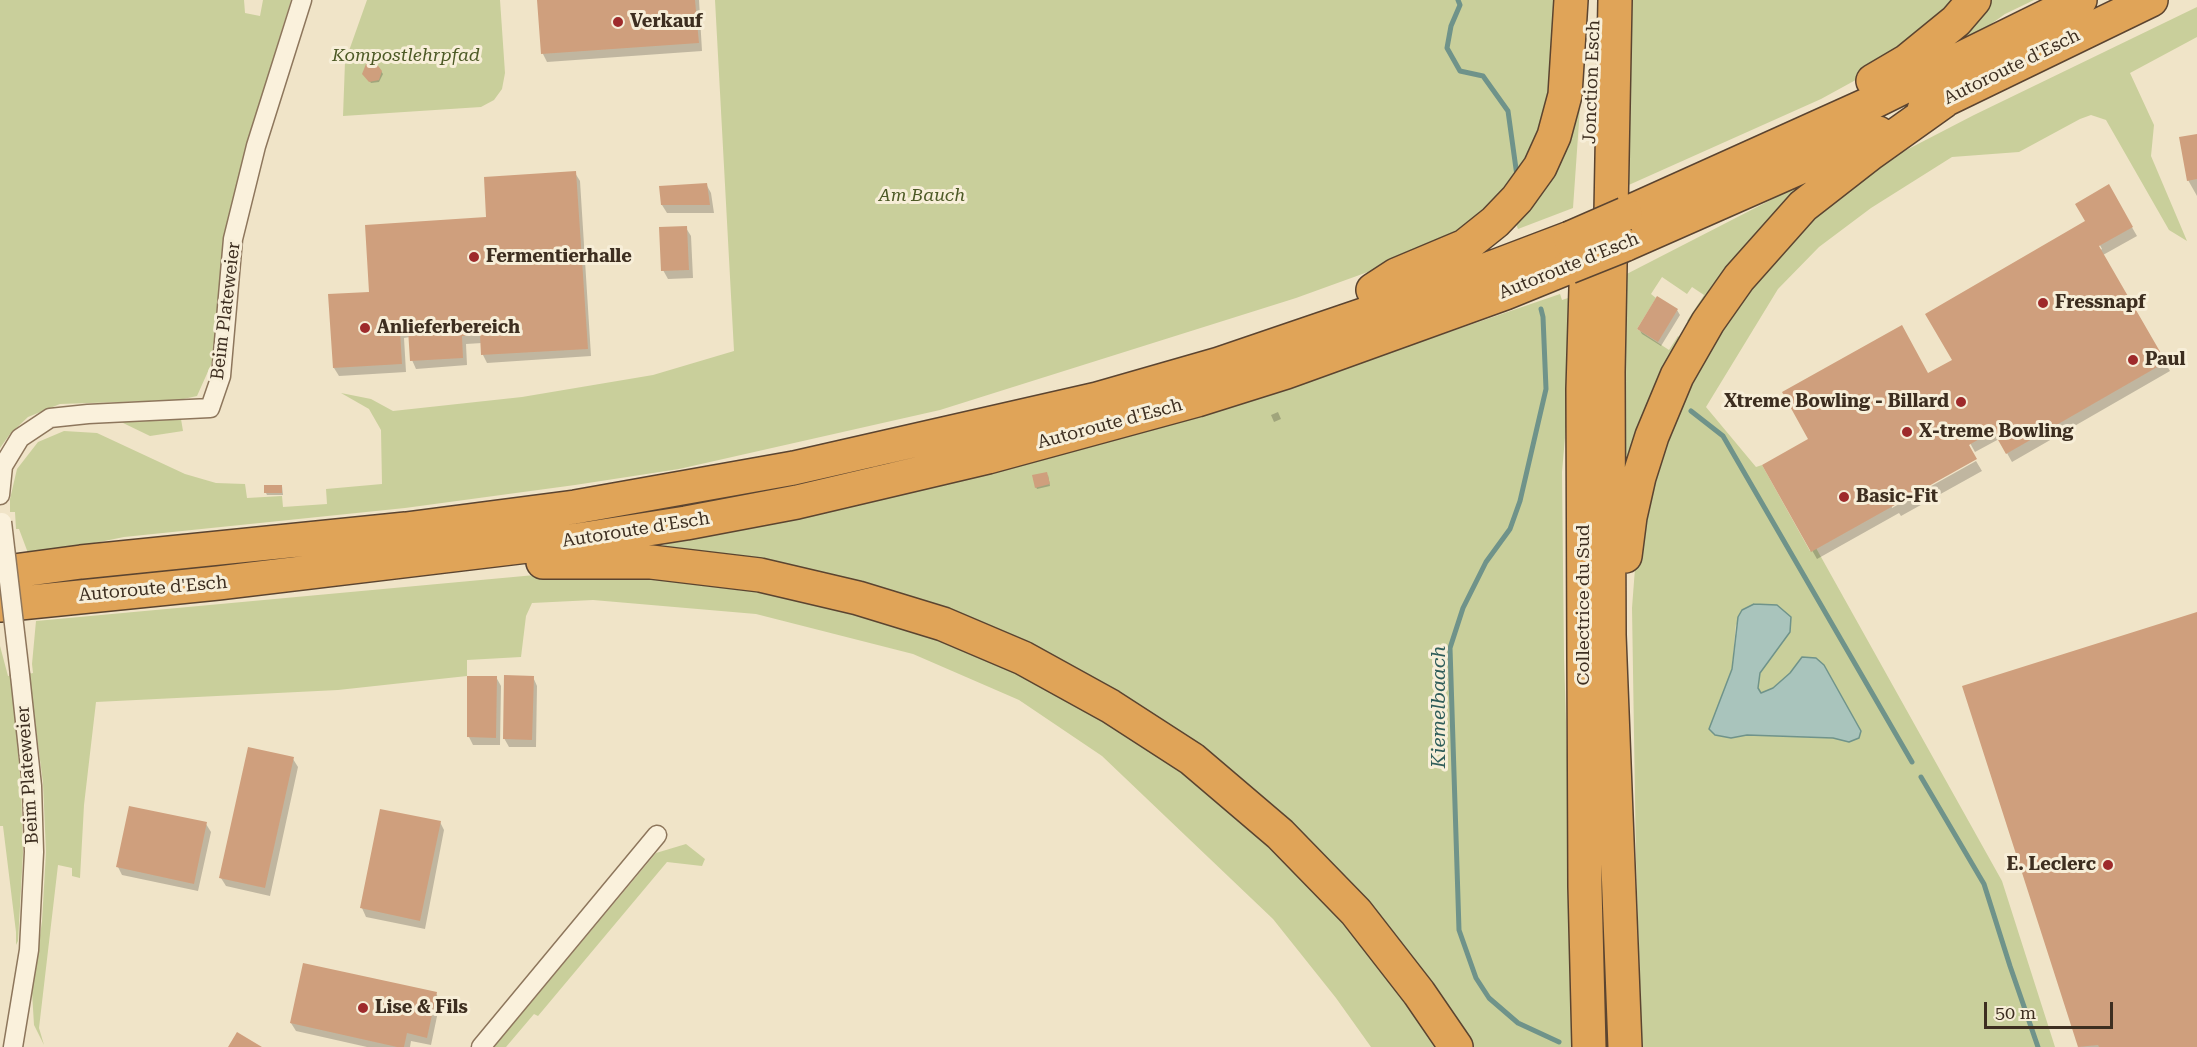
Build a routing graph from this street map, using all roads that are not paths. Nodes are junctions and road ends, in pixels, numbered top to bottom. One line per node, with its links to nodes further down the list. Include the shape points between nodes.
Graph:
1 (302, 0): 14 (street, Beim Plateweier, via 256,146 233,239 221,376 210,408 50,418 20,438 3,466)
2 (1571, 0): 12 (highway, via 1565,95 1554,136 1540,167 1517,199 1465,246 1396,275)
3 (1595, 0): 9 (highway, Jonction Esch)
4 (1615, 0): 20 (highway, via 1608,384 1609,634)
5 (1974, 0): 10 (highway, via 1956,21 1907,61)
6 (2080, 0): 10 (highway, Autoroute d'Esch)
7 (2151, 0): 8 (highway, Autoroute d'Esch)
8 (1944, 101): 10 (highway, Autoroute d'Esch, via 1864,139); 20 (highway, via 1803,206 1739,278 1677,376 1652,436 1632,507 1623,574 1619,634)
9 (1589, 164): 24 (highway, Collectrice du Sud, via 1583,400)
10 (1625, 218): 11 (highway, Autoroute d'Esch, bridge); 11 (highway)
11 (1570, 241): 12 (highway); 13 (highway, Autoroute d'Esch, via 1219,364 1096,399); 17 (highway, Autoroute d'Esch, via 1504,293 1286,372 988,457 708,519 422,560)
12 (1373, 290): 13 (highway)
13 (917, 441): 16 (highway, Autoroute d'Esch, via 794,468 575,507 406,530)
14 (0, 495)
15 (0, 502): 21 (street, Beim Plateweier, bridge, via 32,786 34,852 29,950)
16 (0, 573)
17 (218, 583): 18 (highway, Autoroute d'Esch); 23 (highway, via 312,583 534,562 651,561 760,574 943,624 1042,669 1110,706 1192,759 1280,834 1356,912)
18 (0, 604)
19 (657, 835): 22 (street)
20 (1618, 890): 25 (highway)
21 (13, 1047)
22 (481, 1047)
23 (1456, 1047)
24 (1589, 1047)
25 (1625, 1047)

